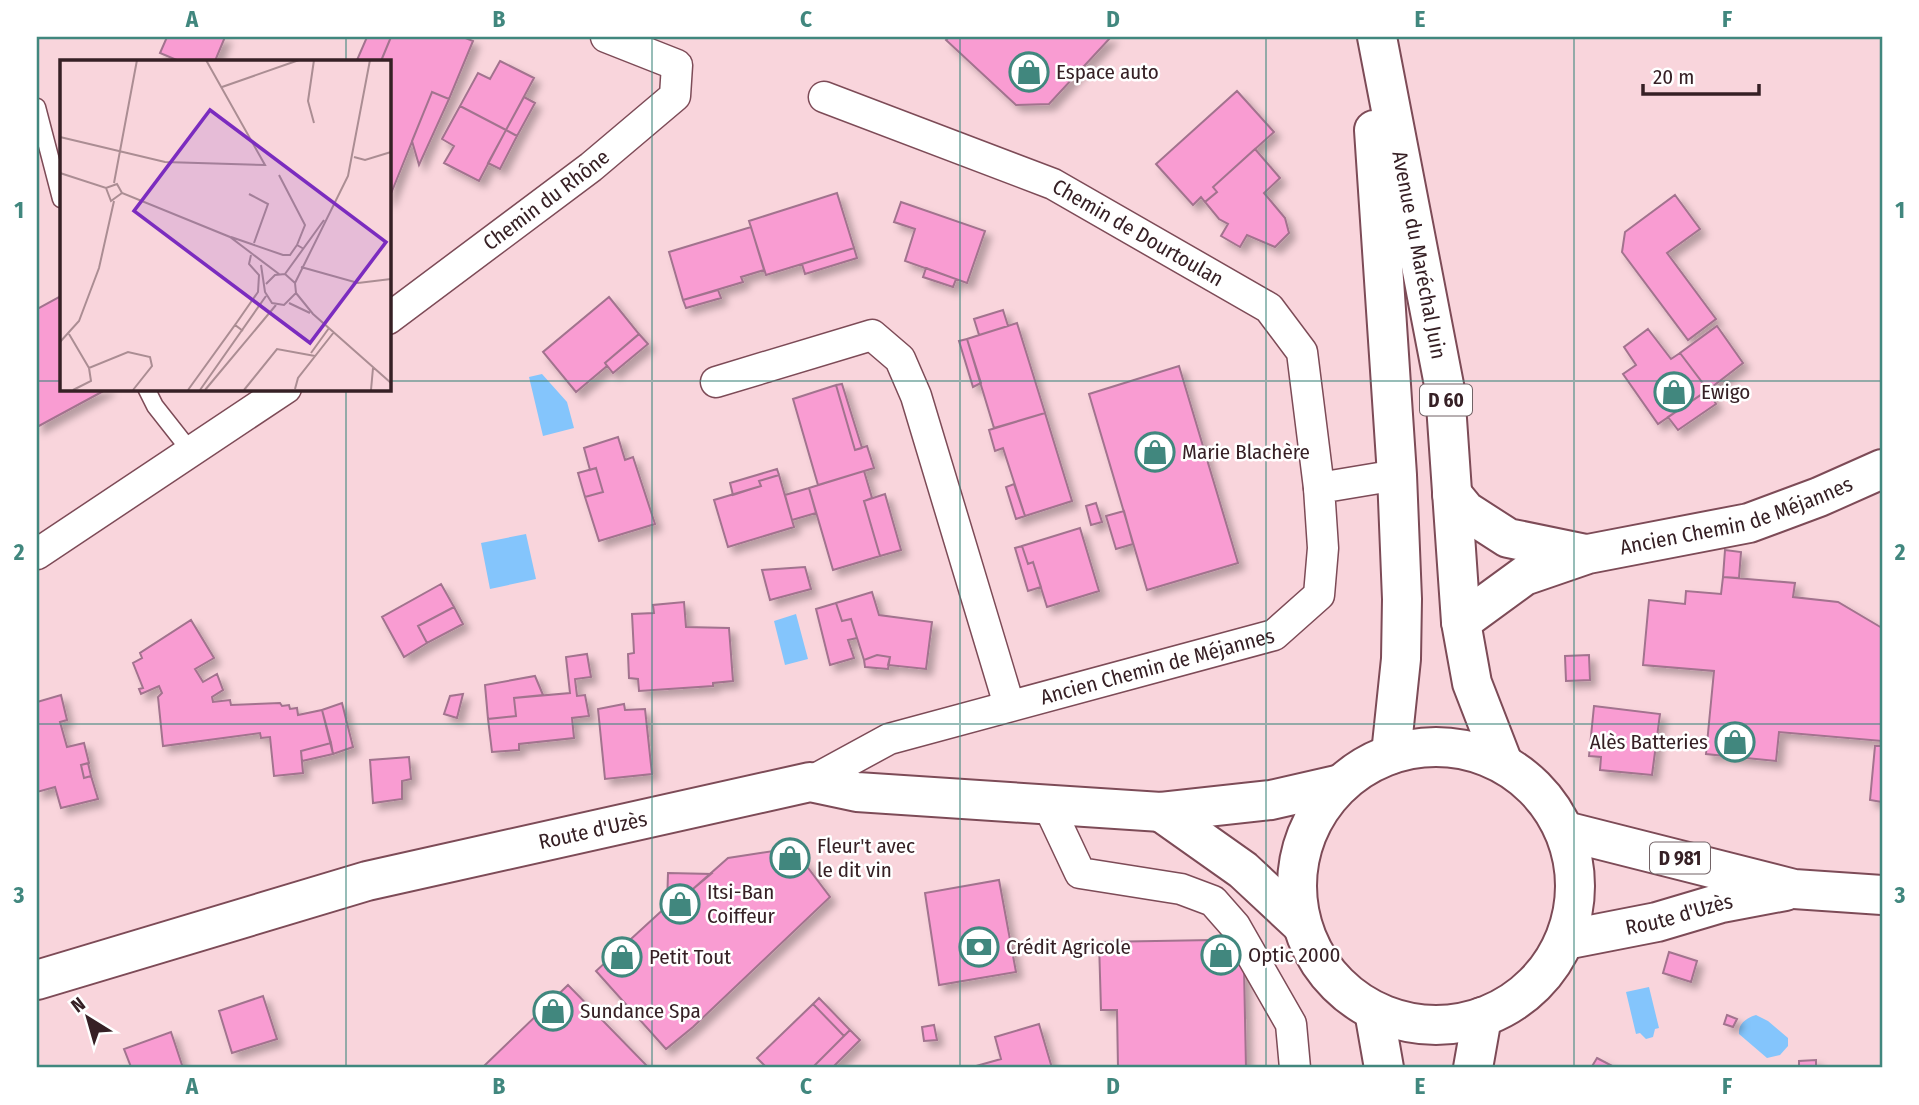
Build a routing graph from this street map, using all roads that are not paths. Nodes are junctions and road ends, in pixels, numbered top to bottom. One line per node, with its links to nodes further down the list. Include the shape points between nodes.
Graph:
1 (606, 37): 7 (street, Chemin du Rhône, via 677,65 675,96 591,167)
2 (1368, 37): 13 (main road, Avenue du Maréchal Juin / D 60)
3 (1377, 37): 15 (main road, Avenue du Maréchal Juin / D 60, via 1445,390)
4 (824, 97): 14 (street, Chemin de Dourtoulan, via 1053,184 1269,308 1302,352)
5 (37, 107): 6 (lane)
6 (60, 195)
7 (390, 318)
8 (716, 382): 19 (street, via 872,335 900,359 916,396)
9 (147, 390): 11 (lane)
10 (283, 390): 11 (street)
11 (192, 453): 16 (street)
12 (1882, 469): 17 (main road, Ancien Chemin de Méjannes, via 1749,523)
13 (1397, 475): 14 (street); 20 (main road, Avenue du Maréchal Juin / D 60, via 1401,659)
14 (1319, 488): 19 (street, Ancien Chemin de Méjannes, via 1323,548 1319,595 1274,635)
15 (1452, 494): 17 (main road, Ancien Chemin de Méjannes, via 1466,511 1508,538); 18 (main road, Avenue du Maréchal Juin / D 60)
16 (37, 554)
17 (1588, 554): 18 (main road, Ancien Chemin de Méjannes, via 1524,576)
18 (1461, 622): 21 (main road, Avenue du Maréchal Juin / D 60, via 1472,683)
19 (1009, 705): 22 (street, Ancien Chemin de Méjannes, via 889,739)
20 (1391, 754): 21 (main road, via 1428,747 1466,749); 23 (main road)
21 (1503, 763): 26 (main road, via 1540,791)
22 (810, 782): 24 (main road, Route d'Uzès, via 857,792); 31 (main road, Route d'Uzès, via 367,881)
23 (1341, 784): 25 (main road, Route d'Uzès, via 1271,800); 29 (main road, via 1317,814 1302,849 1297,887)
24 (1048, 805): 25 (main road, Route d'Uzès); 34 (street, via 1080,873 1181,889 1213,901 1235,926 1291,1024)
25 (1161, 812): 29 (main road, via 1243,870)
26 (1565, 831): 27 (main road, Route d'Uzès / D 981); 30 (main road, via 1575,867 1575,904)
27 (1794, 889): 28 (main road, Route d'Uzès / D 981); 30 (main road, Route d'Uzès / D 981)
28 (1882, 895)
29 (1302, 925): 32 (main road, via 1318,960 1342,989)
30 (1565, 940): 33 (main road, via 1545,973 1517,999)
31 (37, 980)
32 (1374, 1011): 33 (main road, via 1409,1023 1446,1025); 35 (main road)
33 (1482, 1017): 36 (main road)
34 (1295, 1068)
35 (1384, 1068)
36 (1473, 1068)

